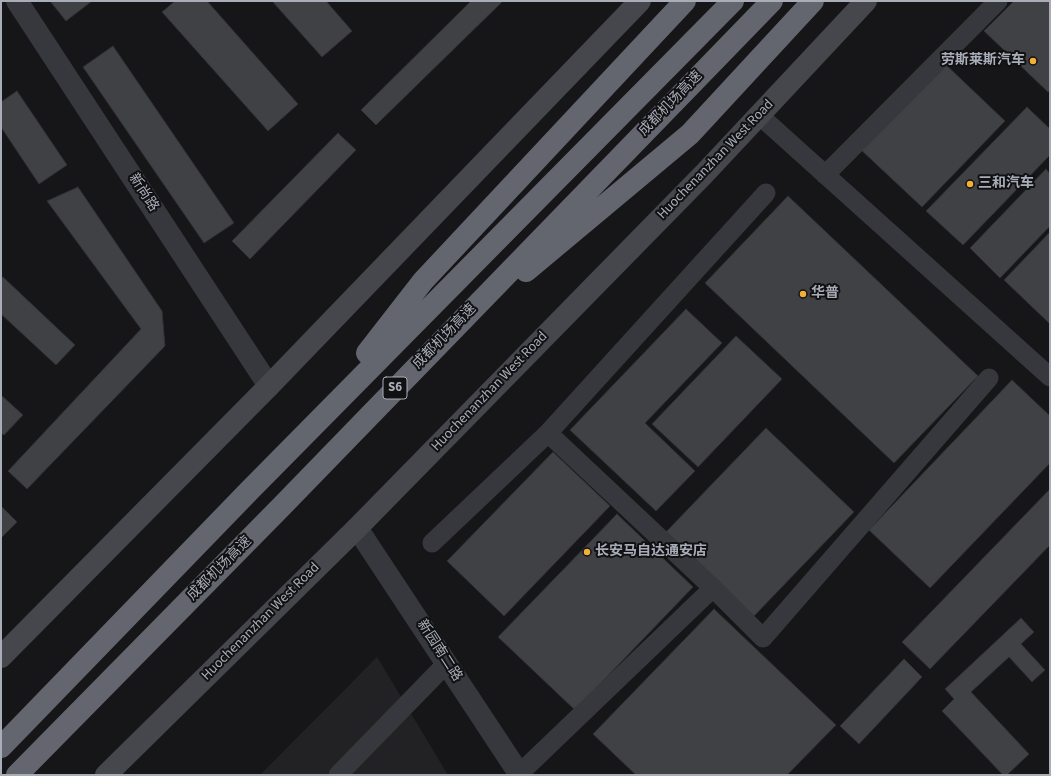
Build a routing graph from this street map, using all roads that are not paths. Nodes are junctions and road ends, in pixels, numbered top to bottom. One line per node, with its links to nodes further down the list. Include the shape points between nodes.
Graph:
1 (17, 1): 15 (street, 新尚路)
2 (640, 1): 15 (main road)
3 (685, 1): 17 (highway, via 423,281 386,330)
4 (734, 1): 17 (highway, 成都机场高速 / S6)
5 (772, 1): 12 (highway, 成都机场高速 / S6)
6 (813, 1): 12 (highway, via 690,134)
7 (866, 1): 9 (main road, Huochenanzhan West Road)
8 (998, 1): 10 (street)
9 (759, 115): 10 (street); 18 (main road, Huochenanzhan West Road)
10 (825, 175): 13 (street)
11 (766, 193): 16 (street)
12 (433, 349): 26 (highway, 成都机场高速 / S6)
13 (1050, 377)
14 (989, 378): 20 (street, via 763,638)
15 (270, 386): 21 (main road)
16 (548, 433): 19 (street); 20 (street)
17 (249, 491): 23 (highway, 成都机场高速 / S6)
18 (357, 528): 22 (street, 新园南二路); 24 (main road, Huochenanzhan West Road)
19 (432, 544)
20 (713, 588): 25 (street)
21 (1, 658)
22 (447, 663): 25 (street, 新园南二路); 27 (street)
23 (1, 747)
24 (107, 771)
25 (519, 774)
26 (17, 775)
27 (338, 775)

